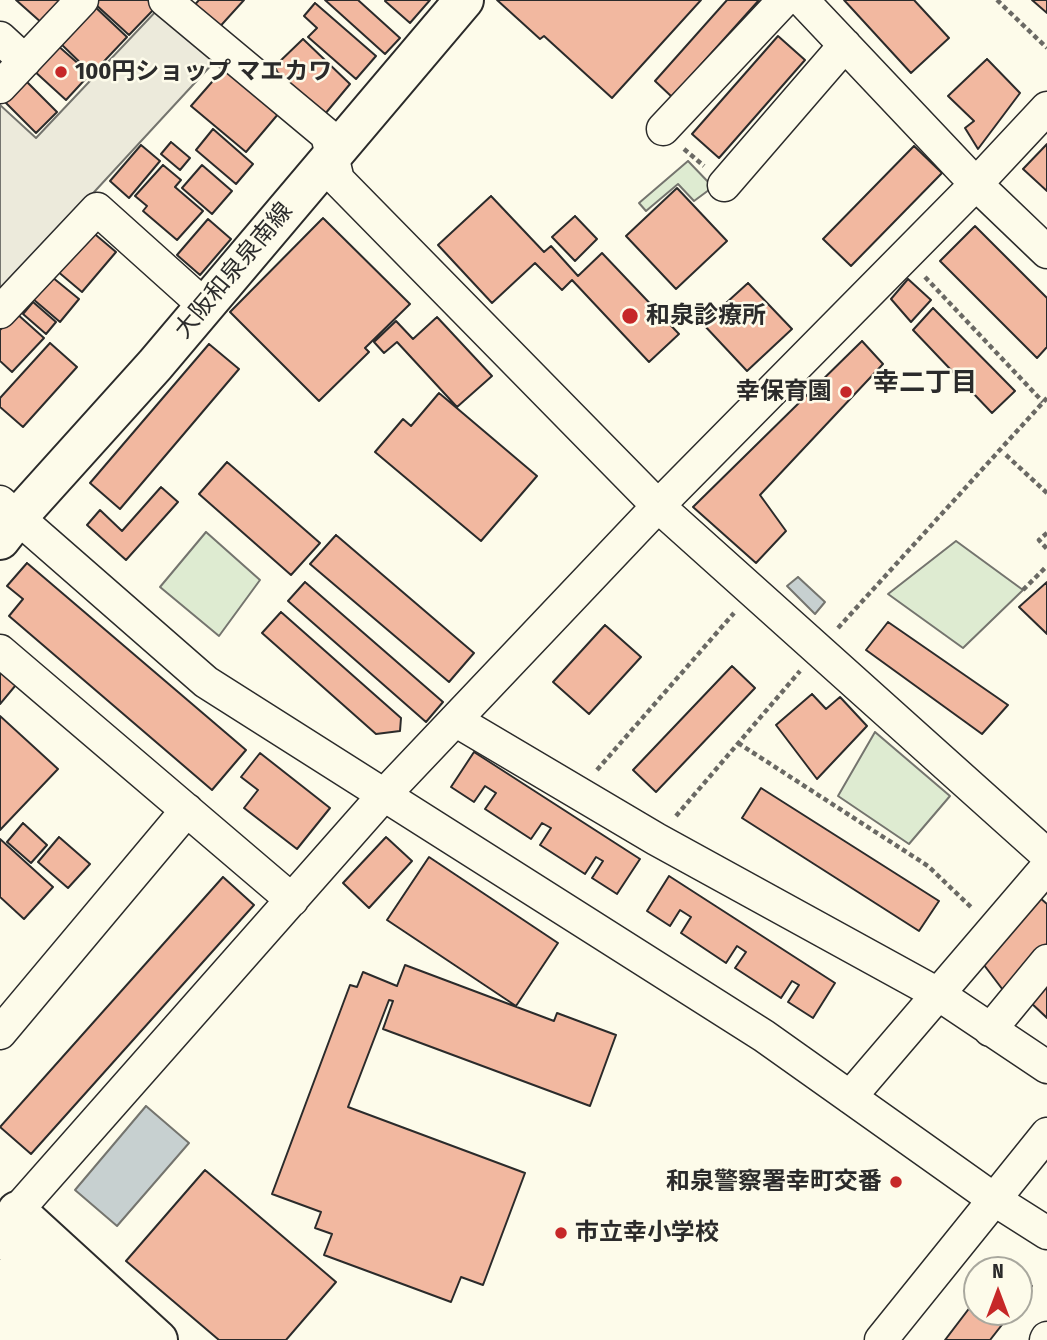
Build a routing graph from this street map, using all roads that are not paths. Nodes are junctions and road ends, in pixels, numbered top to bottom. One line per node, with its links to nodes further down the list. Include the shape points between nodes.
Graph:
1 (82, 0): 8 (street)
2 (165, 0): 12 (street, via 327,135)
3 (464, 0): 12 (main road, 大阪和泉泉南線)
4 (784, 0): 11 (street)
5 (802, 0): 7 (street)
6 (0, 38): 8 (street)
7 (845, 45): 13 (street); 14 (street)
8 (25, 61): 9 (street)
9 (0, 87)
10 (1047, 108): 13 (street)
11 (663, 130)
12 (332, 154): 16 (main road, 大阪和泉泉南線); 18 (street, via 338,180)
13 (976, 184): 15 (street); 18 (street)
14 (724, 185)
15 (1047, 252)
16 (205, 306): 17 (street, via 97,209); 19 (main road, 大阪和泉泉南線, via 155,365)
17 (0, 312)
18 (658, 506): 21 (street); 24 (street)
19 (6, 520): 22 (street, via 206,682)
20 (0, 651): 23 (street)
21 (455, 720): 22 (street); 28 (street, via 656,839)
22 (383, 796): 26 (street); 32 (street, via 764,1036)
23 (187, 810): 26 (street); 30 (street)
24 (1047, 855)
25 (1047, 867): 28 (street)
26 (292, 900): 35 (street)
27 (1047, 961): 29 (street)
28 (938, 995): 29 (street); 32 (street)
29 (990, 1030): 31 (street)
30 (0, 1033)
31 (1047, 1067)
32 (850, 1097): 34 (street)
33 (1047, 1134): 34 (street)
34 (995, 1200): 36 (street); 42 (street)
35 (6, 1233): 39 (main road); 40 (main road); 41 (main road)
36 (1047, 1233)
37 (0, 1317): 38 (main road)
38 (26, 1340)
39 (69, 1340)
40 (116, 1340)
41 (158, 1340)
42 (881, 1340)

